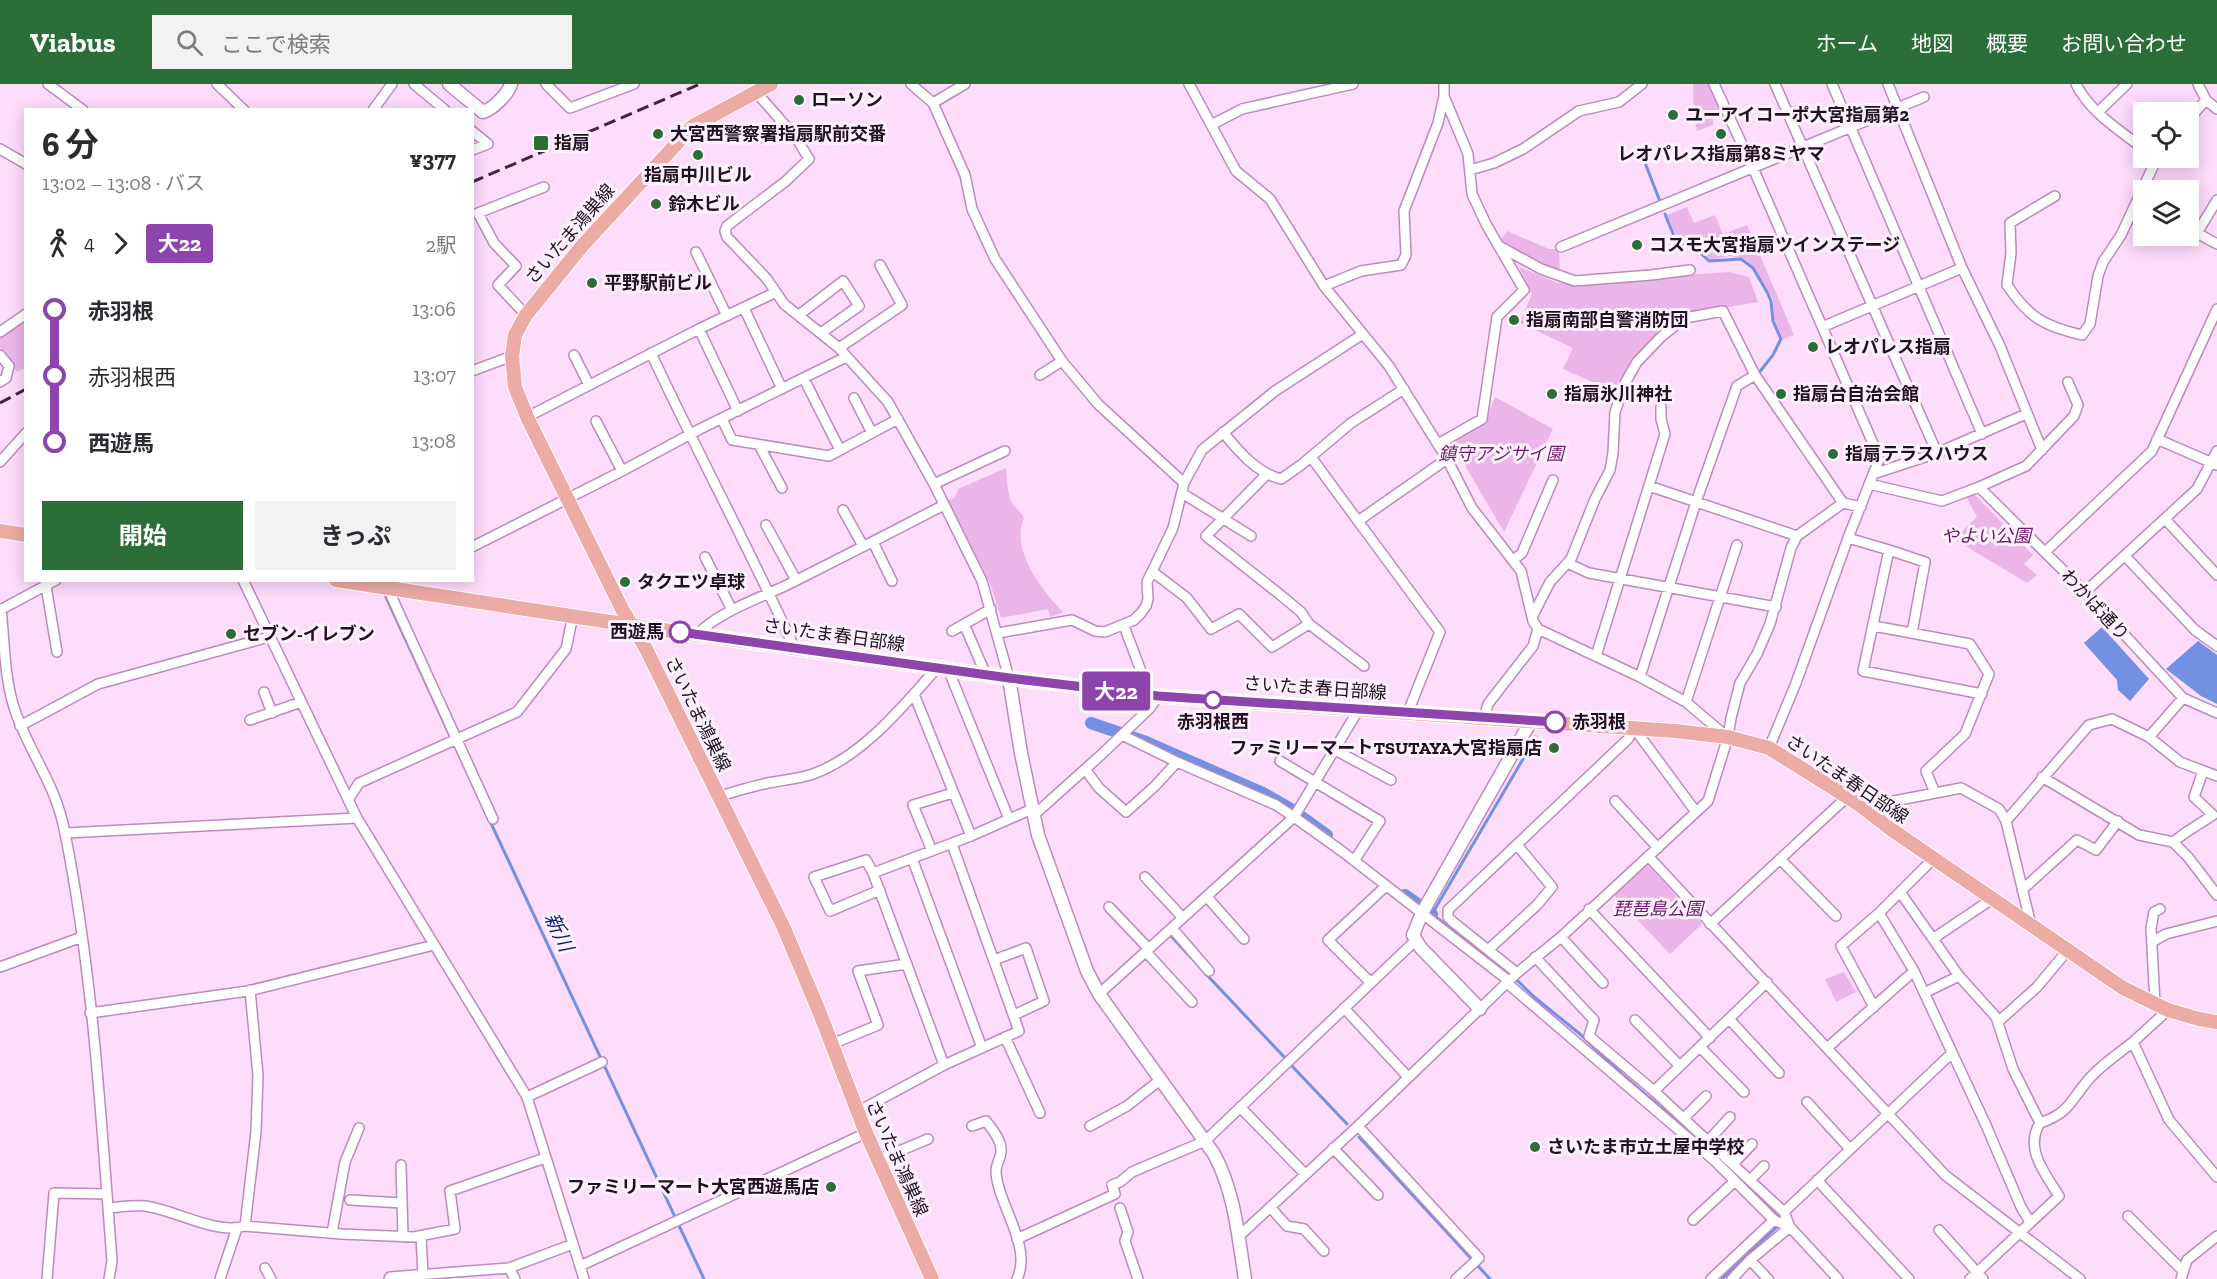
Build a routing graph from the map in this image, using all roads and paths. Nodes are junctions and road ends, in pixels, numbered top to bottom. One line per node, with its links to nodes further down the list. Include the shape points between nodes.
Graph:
1 (48, 84): 28 (street)
2 (217, 84): 29 (street)
3 (392, 84): 30 (street)
4 (414, 84): 31 (street)
5 (511, 84): 22 (street, via 486,111 480,111)
6 (546, 84): 7 (street, via 570,108)
7 (634, 84)
8 (771, 84): 23 (main road, さいたま鴻巣線)
9 (911, 84): 27 (street)
10 (964, 84): 27 (street)
11 (1189, 84): 36 (street)
12 (1353, 84): 36 (street, via 1242,109)
13 (1444, 84): 24 (street)
14 (1642, 84): 46 (street, via 1619,102 1579,111 1523,149)
15 (1714, 84): 44 (street)
16 (1775, 84): 40 (street)
17 (1832, 84): 37 (street)
18 (1888, 84): 32 (street)
19 (2076, 84): 35 (street)
20 (2127, 84): 35 (street)
21 (2198, 84): 26 (street)
22 (453, 86)
23 (757, 93): 59 (street, via 809,159 725,231); 64 (main road, さいたま鴻巣線, via 693,126 582,246)
24 (1444, 96): 46 (street, via 1468,154); 57 (street, via 1438,123 1404,211 1406,255 1401,265 1361,271)
25 (1924, 97): 32 (street)
26 (2206, 100): 33 (street); 34 (street)
27 (933, 103): 78 (street, via 965,175 972,209 994,259)
28 (80, 108)
29 (242, 108)
30 (374, 108)
31 (443, 108)
32 (1899, 108): 37 (street); 55 (street)
33 (2199, 108)
34 (2217, 109)
35 (2098, 112): 39 (street)
36 (1211, 125): 57 (street, via 1236,171 1270,200)
37 (1850, 128): 40 (street); 58 (street)
38 (474, 133): 42 (street, via 488,144)
39 (2133, 140)
40 (1803, 148): 44 (street); 60 (street)
41 (0, 149): 43 (street)
42 (474, 149)
43 (24, 163)
44 (1753, 168): 52 (street); 67 (street)
45 (2151, 168): 48 (street, via 2121,235 2103,262 2090,324 2082,335 2039,321 2007,285 2010,223)
46 (1470, 170): 51 (street, via 1472,194)
47 (544, 187): 64 (street, via 478,213 494,243 516,266 498,285)
48 (2055, 196)
49 (2217, 200): 50 (street, via 2197,233)
50 (2217, 244)
51 (1499, 246): 56 (street, via 1541,269 1575,281); 102 (street, via 1524,290 1497,317 1482,419)
52 (1562, 247)
53 (696, 252): 66 (street)
54 (880, 265): 72 (street, via 902,305)
55 (1962, 268): 58 (street); 91 (street, via 2000,346)
56 (1689, 270)
57 (1324, 286): 71 (street)
58 (1917, 286): 60 (street); 98 (street)
59 (776, 292): 61 (street); 65 (street)
60 (1872, 305): 67 (street); 108 (street)
61 (744, 308): 66 (street); 86 (street)
62 (2217, 309): 101 (street)
63 (24, 315): 69 (street)
64 (526, 315): 76 (main road, さいたま鴻巣線, via 515,336)
65 (799, 315): 70 (street); 70 (street, via 843,281 859,306)
66 (727, 316): 68 (street)
67 (1822, 327): 115 (street, via 1878,455)
68 (699, 329): 73 (street); 90 (street)
69 (0, 332)
70 (821, 333): 72 (street)
71 (1363, 334): 87 (street); 96 (street, via 1275,391)
72 (839, 348): 77 (street)
73 (651, 353): 85 (street); 100 (street)
74 (574, 355): 85 (street)
75 (0, 356): 83 (street, via 9,366 6,378)
76 (512, 356): 79 (street); 92 (main road, さいたま鴻巣線, via 515,387)
77 (846, 357): 82 (street); 94 (street, via 888,402)
78 (1062, 361): 80 (street); 122 (street, via 1098,404)
79 (474, 370)
80 (1040, 375)
81 (1755, 375): 124 (street, via 1737,386); 125 (street); 146 (street, via 1723,311 1685,318 1662,336 1637,362 1625,383 1615,412 1610,470)
82 (804, 379): 86 (street); 104 (street)
83 (0, 382)
84 (2068, 382): 105 (street, via 2078,405 2074,416)
85 (589, 385): 92 (street)
86 (782, 389): 90 (street)
87 (1404, 389): 102 (street); 109 (street, via 1351,423)
88 (854, 398): 97 (street)
89 (1661, 407): 119 (street, via 1665,434)
90 (738, 411): 93 (street)
91 (2026, 414): 98 (street); 105 (street)
92 (526, 417): 123 (main road, さいたま鴻巣線)
93 (722, 419): 100 (street); 103 (street, via 732,440)
94 (898, 419): 97 (street); 117 (street)
95 (596, 421): 113 (street)
96 (1223, 432): 114 (street, via 1237,450); 122 (street, via 1202,450)
97 (872, 433): 104 (street)
98 (1982, 434): 108 (street)
99 (24, 435): 111 (street)
100 (689, 435): 113 (street); 158 (street)
101 (2157, 439): 112 (street); 142 (street, via 2152,451)
102 (1438, 444): 110 (street)
103 (759, 445): 104 (street, via 830,456); 121 (street)
104 (840, 450)
105 (2042, 450): 120 (street, via 2026,466)
106 (1005, 451): 117 (street)
107 (2217, 451): 112 (street)
108 (1937, 453): 115 (street)
109 (1311, 457): 114 (street, via 1281,480); 131 (street)
110 (1447, 459): 131 (street); 145 (street, via 1472,508)
111 (0, 462)
112 (2215, 464): 130 (street, via 2197,489)
113 (622, 471): 123 (street)
114 (1267, 474): 129 (street)
115 (1873, 474): 118 (street)
116 (1554, 480): 145 (street, via 1522,553)
117 (934, 484): 126 (street)
118 (1869, 484): 120 (street, via 1942,501); 127 (street)
119 (1649, 486): 124 (street); 149 (street)
120 (1979, 487): 142 (street, わかば通り)
121 (782, 488)
122 (1183, 488): 129 (street); 147 (street, via 1173,528)
123 (567, 499): 140 (street); 168 (main road, さいたま鴻巣線)
124 (1696, 502): 136 (street); 156 (street)
125 (1843, 503): 127 (street); 136 (street)
126 (944, 505): 138 (street); 162 (street, via 982,581)
127 (1861, 507): 137 (street)
128 (843, 510): 138 (street)
129 (1224, 519): 135 (street); 167 (street, via 1206,536 1301,612)
130 (2165, 519): 143 (street); 148 (street)
131 (1358, 520): 194 (street, via 1440,632)
132 (766, 525): 150 (street)
133 (0, 531): 134 (main road)
134 (24, 535)
135 (1251, 536)
136 (1797, 536): 160 (street, via 1786,562)
137 (1848, 538): 141 (street); 206 (street)
138 (868, 544): 150 (street); 151 (street)
139 (1737, 545): 159 (street)
140 (475, 546)
141 (1889, 550): 170 (street); 174 (street, via 1925,562)
142 (2045, 552): 157 (street, わかば通り)
143 (2125, 556): 157 (street); 177 (street, via 2195,630)
144 (705, 557): 163 (street)
145 (1513, 560): 165 (street, via 1521,571)
146 (1567, 563): 149 (street, via 1589,573); 165 (street, via 1550,582)
147 (1153, 572): 167 (street, via 1187,598 1211,629 1239,614 1272,647); 169 (street, via 1147,582 1148,599 1142,614)
148 (2217, 575)
149 (1620, 579): 156 (street); 180 (street)
150 (796, 580): 158 (street)
151 (892, 581)
152 (244, 582): 176 (street)
153 (360, 582): 155 (main road, さいたま春日部線)
154 (45, 584): 161 (street); 179 (street)
155 (395, 585): 164 (main road, さいたま春日部線); 205 (street)
156 (1669, 588): 159 (street); 184 (street)
157 (2085, 592): 190 (street, わかば通り)
158 (770, 593): 163 (street); 178 (street)
159 (1719, 596): 160 (street); 192 (street)
160 (1776, 607): 203 (street, via 1740,683)
161 (1, 609): 200 (street, via 8,684)
162 (991, 609): 166 (street); 173 (street)
163 (732, 610): 175 (street)
164 (573, 615): 168 (main road, さいたま春日部線); 205 (street, via 566,649 517,712)
165 (1532, 617): 171 (street)
166 (964, 624): 172 (street); 183 (street)
167 (1309, 624): 181 (street)
168 (632, 625): 175 (main road, さいたま春日部線); 218 (main road, さいたま鴻巣線)
169 (1124, 626): 173 (street, via 1095,632 1072,620); 189 (street)
170 (1874, 626): 174 (street); 188 (street, via 1863,671)
171 (1538, 629): 180 (street); 197 (street, via 1533,646 1488,705)
172 (952, 631)
173 (998, 633): 185 (street)
174 (1912, 633): 188 (street, via 1970,644 1989,674)
175 (698, 634): 178 (main road, さいたま春日部線)
176 (269, 637): 191 (street); 200 (street, via 99,684)
177 (2217, 646)
178 (794, 647): 182 (main road, さいたま春日部線)
179 (57, 652)
180 (1596, 656): 184 (street)
181 (1364, 666)
182 (943, 669): 183 (main road, さいたま春日部線); 187 (street); 227 (street)
183 (986, 675): 185 (main road, さいたま春日部線)
184 (1640, 677): 192 (street)
185 (1009, 678): 189 (main road, さいたま春日部線); 222 (street)
186 (264, 692): 195 (street)
187 (914, 694): 216 (street); 218 (street, via 846,757 802,777)
188 (1982, 694): 217 (street, via 1965,734 1926,771)
189 (1154, 696): 193 (main road, さいたま春日部線); 202 (street, via 1150,708)
190 (2183, 698): 196 (street, わかば通り); 204 (street)
191 (301, 702): 195 (street); 219 (street)
192 (1686, 702): 203 (street)
193 (1359, 709): 194 (main road, さいたま春日部線); 207 (street)
194 (1408, 712): 197 (main road, さいたま春日部線)
195 (272, 713): 198 (street)
196 (2217, 713)
197 (1484, 718): 199 (main road, さいたま春日部線)
198 (250, 720)
199 (1531, 721): 201 (main road, さいたま春日部線); 254 (street)
200 (21, 726): 230 (street, via 54,791)
201 (1635, 728): 203 (main road, さいたま春日部線); 223 (street); 234 (street, via 1628,740)
202 (1122, 735): 209 (street); 210 (street)
203 (1728, 737): 206 (main road, さいたま春日部線); 223 (street, via 1708,801)
204 (2149, 737): 211 (street, via 2180,762); 212 (street, via 2112,719 2089,725)
205 (456, 739): 219 (street, via 359,783); 226 (street)
206 (1769, 748): 220 (main road, さいたま春日部線)
207 (1335, 750): 214 (street); 215 (street)
208 (1280, 761): 215 (street)
209 (1176, 762): 210 (street, via 1126,812); 224 (street)
210 (1085, 769): 222 (street)
211 (2203, 771): 213 (street); 232 (street, via 2194,797 2213,815)
212 (2042, 777): 228 (street); 229 (street)
213 (2217, 777)
214 (1391, 780)
215 (1316, 783): 224 (street); 241 (street, via 1380,821)
216 (953, 793): 231 (street); 236 (street, via 913,805)
217 (1935, 793): 220 (street, via 1889,802 1873,798); 228 (street, via 1961,789 1999,808)
218 (719, 796): 301 (main road, さいたま鴻巣線, via 783,926)
219 (348, 800): 225 (street)
220 (1852, 800): 239 (main road, さいたま春日部線); 240 (street)
221 (1615, 801): 235 (street)
222 (1033, 812): 227 (street); 285 (street, via 1044,855)
223 (1696, 812): 235 (street)
224 (1294, 817): 241 (street); 249 (street)
225 (357, 818): 230 (street); 268 (street)
226 (493, 819)
227 (1009, 819): 231 (street)
228 (2006, 821): 246 (street)
229 (2118, 821): 232 (street, via 2139,835); 246 (street, via 2096,850 2077,840)
230 (66, 833): 262 (street)
231 (971, 836): 233 (street)
232 (2173, 842): 248 (street)
233 (952, 844): 236 (street); 273 (street)
234 (1517, 845): 269 (street, via 1552,887); 269 (street, via 1448,910 1452,922)
235 (1658, 848): 237 (street)
236 (932, 850): 238 (street)
237 (1649, 857): 252 (street); 259 (street)
238 (912, 858): 242 (street); 303 (street)
239 (1934, 858): 247 (street); 250 (main road, さいたま春日部線)
240 (1780, 859): 256 (street); 259 (street)
241 (1354, 861): 244 (street)
242 (873, 873): 245 (street); 245 (street, via 867,860 814,877 830,910)
243 (1145, 877): 257 (street)
244 (1386, 886): 254 (street); 281 (street, via 1328,940)
245 (880, 890): 274 (street)
246 (2022, 890): 260 (street)
247 (1900, 892): 255 (street); 264 (street)
248 (2217, 895)
249 (1207, 897): 257 (street); 265 (street)
250 (1992, 899): 260 (main road, さいたま春日部線); 264 (street)
251 (1109, 907): 270 (street)
252 (1589, 909): 263 (street); 299 (street)
253 (2160, 909): 267 (street, via 2154,912)
254 (1422, 913): 266 (street, via 1413,935); 279 (street)
255 (1879, 913): 277 (street); 288 (street, via 1841,946)
256 (1836, 916)
257 (1183, 918): 261 (street)
258 (2217, 921): 267 (street, via 2166,934)
259 (1710, 924): 280 (street)
260 (2031, 925): 271 (main road, さいたま春日部線)
261 (1172, 928): 270 (street); 276 (street)
262 (82, 937): 275 (street); 292 (street)
263 (1561, 937): 272 (street); 282 (street)
264 (1934, 938): 278 (street)
265 (1244, 939)
266 (1416, 940): 281 (street); 290 (street)
267 (2152, 942): 287 (street)
268 (434, 945): 283 (street); 315 (street)
269 (1488, 950): 279 (street)
270 (1147, 951): 285 (street); 286 (street)
271 (2067, 951): 287 (main road, さいたま春日部線); 296 (street, via 2037,987)
272 (1535, 957): 279 (street); 312 (street, via 1594,1020 1589,1036)
273 (994, 960): 293 (street); 293 (street, via 1026,948 1044,1001)
274 (907, 963): 301 (street, via 858,971 878,1025); 307 (street)
275 (0, 967)
276 (1209, 971)
277 (1914, 971): 284 (street); 288 (street)
278 (1959, 976): 284 (street); 296 (street)
279 (1512, 978): 290 (street); 342 (street)
280 (1767, 982): 294 (street); 304 (street)
281 (1371, 983): 289 (street)
282 (1603, 983)
283 (250, 990): 292 (street); 357 (street, via 258,1075 256,1132)
284 (1924, 993): 305 (street)
285 (1099, 994): 311 (street)
286 (1192, 1002)
287 (2155, 1004): 291 (main road, さいたま春日部線)
288 (1874, 1007): 304 (street)
289 (1344, 1008): 310 (street); 317 (street)
290 (1480, 1009): 310 (street)
291 (2168, 1010): 297 (main road, さいたま春日部線); 300 (street)
292 (90, 1013): 345 (street)
293 (1014, 1015): 298 (street, via 1019,1031)
294 (1729, 1019): 299 (street); 309 (street)
295 (1635, 1020): 308 (street)
296 (1998, 1022): 323 (street, via 2013,1070)
297 (2217, 1022)
298 (1005, 1037): 303 (street); 319 (street)
299 (1710, 1038): 302 (street)
300 (2133, 1042): 323 (street, via 2090,1078 2066,1111); 341 (street, via 2169,1120)
301 (832, 1044): 318 (main road, さいたま鴻巣線)
302 (1700, 1047): 308 (street); 313 (street)
303 (982, 1048): 307 (street)
304 (1827, 1048): 320 (street)
305 (1952, 1053): 320 (street); 356 (street)
306 (602, 1062): 315 (street)
307 (944, 1065): 318 (street)
308 (1680, 1066): 312 (street)
309 (1779, 1073)
310 (1408, 1077): 326 (street)
311 (1160, 1080): 325 (street, via 1127,1106); 330 (street)
312 (1654, 1091): 322 (street)
313 (1744, 1092)
314 (1706, 1096): 322 (street)
315 (526, 1097): 335 (street)
316 (1807, 1102): 334 (street)
317 (1240, 1107): 330 (street); 340 (street)
318 (857, 1112): 328 (main road, さいたま鴻巣線)
319 (1040, 1113)
320 (1888, 1114): 334 (street); 361 (street, via 1945,1175)
321 (1730, 1117): 331 (street)
322 (1684, 1118): 331 (street)
323 (2040, 1123): 356 (street, via 2034,1132 2034,1154 2059,1196)
324 (972, 1126): 366 (street, via 986,1121 1002,1150 997,1176)
325 (1090, 1126)
326 (1358, 1126): 333 (street); 389 (street, via 1479,1258)
327 (359, 1128): 360 (street, via 345,1162)
328 (866, 1133): 336 (main road, さいたま鴻巣線); 370 (street)
329 (928, 1140): 336 (street)
330 (1205, 1141): 365 (street, via 1227,1183); 366 (street, via 1132,1172 1112,1185 1115,1194)
331 (1707, 1141): 337 (street)
332 (1752, 1144): 337 (street)
333 (1333, 1148): 340 (street); 346 (street)
334 (1851, 1149): 344 (street)
335 (545, 1158): 362 (street, via 450,1191 455,1229); 367 (street)
336 (878, 1160): 385 (main road, さいたま鴻巣線)
337 (1733, 1164): 343 (street)
338 (401, 1165): 348 (street)
339 (1764, 1166): 343 (street)
340 (1305, 1174): 349 (street)
341 (2217, 1177)
342 (1735, 1180): 354 (street); 355 (street)
343 (1750, 1180): 352 (street)
344 (1817, 1180): 352 (street); 394 (street)
345 (107, 1194): 350 (street); 378 (street, via 54,1193)
346 (1378, 1195)
347 (350, 1200): 348 (street)
348 (402, 1203): 364 (street)
349 (1270, 1207): 365 (street); 368 (street, via 1287,1226 1304,1229)
350 (108, 1208): 357 (street, via 145,1206 216,1226); 379 (street, via 112,1261)
351 (1120, 1208): 387 (street, via 1128,1232 1125,1241)
352 (1784, 1212): 358 (street)
353 (2128, 1216): 375 (street)
354 (1693, 1220)
355 (1774, 1220): 358 (street); 390 (street)
356 (2030, 1222): 361 (street)
357 (241, 1227): 360 (street); 380 (street)
358 (1790, 1227): 369 (street); 393 (street)
359 (1939, 1230): 377 (street)
360 (332, 1233): 364 (street)
361 (2019, 1233): 373 (street); 377 (street)
362 (421, 1236): 364 (street); 374 (street)
363 (2217, 1236): 375 (street, via 2187,1260)
364 (403, 1237)
365 (1238, 1237): 388 (street)
366 (1017, 1239): 386 (street, via 1021,1260)
367 (573, 1244): 370 (street); 372 (street)
368 (1324, 1251)
369 (1750, 1260): 391 (street); 392 (street)
370 (580, 1266): 384 (street)
371 (265, 1268): 381 (street)
372 (509, 1268): 376 (street); 383 (street)
373 (2070, 1272): 395 (street); 396 (street)
374 (423, 1275): 376 (street); 382 (street)
375 (2182, 1275)
376 (443, 1276)
377 (1977, 1277)
378 (47, 1279)
379 (109, 1279)
380 (220, 1279)
381 (271, 1279)
382 (388, 1279)
383 (515, 1279)
384 (584, 1279)
385 (932, 1279)
386 (1017, 1279)
387 (1138, 1279)
388 (1245, 1279)
389 (1456, 1279)
390 (1711, 1279)
391 (1732, 1279)
392 (1768, 1279)
393 (1838, 1279)
394 (1909, 1279)
395 (2062, 1279)
396 (2080, 1279)

